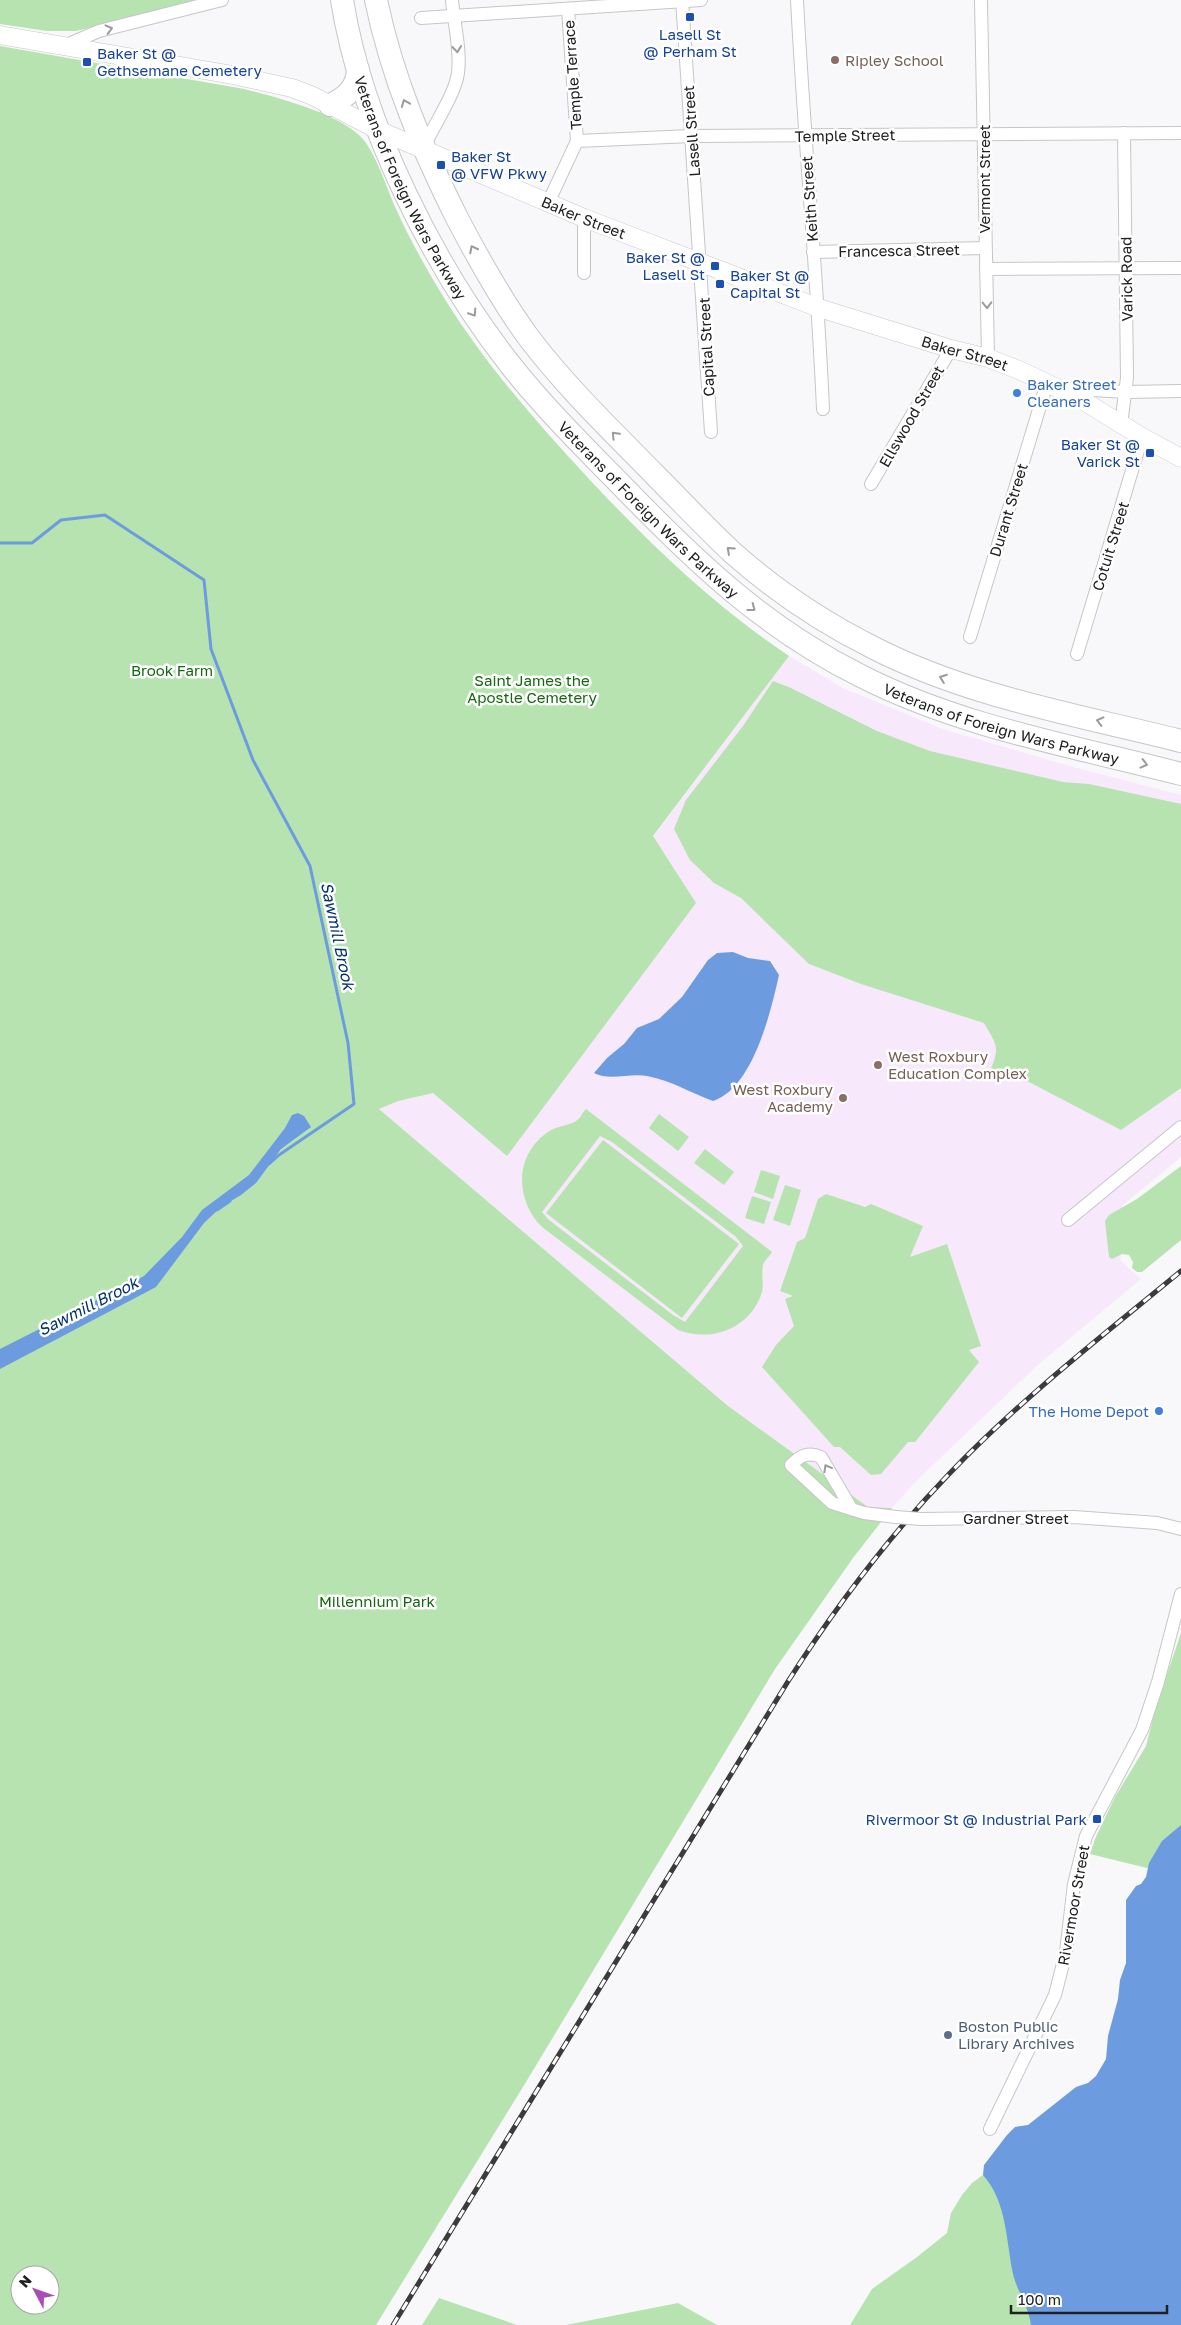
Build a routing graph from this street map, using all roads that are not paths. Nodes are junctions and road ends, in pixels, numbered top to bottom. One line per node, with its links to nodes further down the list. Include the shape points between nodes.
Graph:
1 (222, 0): 13 (street, one-way to 1, via 99,31)
2 (342, 0): 14 (highway, Veterans of Foreign Wars Parkway)
3 (376, 0): 23 (highway, Veterans of Foreign Wars Parkway, one-way to 3, via 393,70)
4 (452, 0): 10 (street)
5 (682, 0): 6 (street); 9 (street); 21 (street, Lasell Street)
6 (701, 0)
7 (796, 0): 20 (street, Keith Street)
8 (981, 0): 19 (street, Vermont Street)
9 (568, 9): 10 (street); 22 (street, Temple Terrace)
10 (453, 15): 11 (street); 23 (street, one-way to 23, via 458,75)
11 (421, 18)
12 (0, 35): 13 (street, Baker Street)
13 (64, 46): 15 (street, Baker Street, via 261,80 292,88)
14 (358, 70): 15 (highway, via 349,93); 16 (highway, Veterans of Foreign Wars Parkway)
15 (330, 105): 16 (street, Baker Street)
16 (379, 130): 23 (street, Baker Street); 49 (highway, Veterans of Foreign Wars Parkway, one-way to 49, via 438,256 500,352 561,424 706,571 780,629 861,676 949,713)
17 (1181, 132): 18 (street, Temple Street)
18 (1124, 133): 19 (street, Temple Street); 29 (street, Varick Road)
19 (984, 134): 20 (street, Temple Street); 26 (street, Vermont Street)
20 (804, 135): 21 (street, Temple Street); 27 (street, Keith Street)
21 (691, 136): 22 (street, Temple Street); 28 (street, Lasell Street)
22 (577, 141): 24 (street)
23 (424, 148): 24 (street, Baker Street); 48 (highway, Veterans of Foreign Wars Parkway, one-way to 23, via 926,672 876,649 810,612 736,555 597,416 529,338 478,260)
24 (548, 202): 25 (street, Baker Street)
25 (584, 218): 28 (street, Baker Street); 32 (street)
26 (985, 248): 27 (street, Francesca Street); 31 (street, Vermont Street)
27 (813, 252): 33 (street, Keith Street)
28 (701, 263): 33 (street, Baker Street); 42 (street, Capital Street)
29 (1126, 268): 30 (street); 31 (street); 37 (street, Varick Road)
30 (1181, 268)
31 (986, 269): 35 (street, Vermont Street, one-way to 35)
32 (584, 273)
33 (819, 308): 34 (street, Baker Street); 40 (street, Keith Street)
34 (951, 349): 35 (street, Baker Street); 45 (street, Ellswood Street)
35 (988, 358): 36 (street, Baker Street)
36 (1047, 384): 39 (street, Baker Street); 46 (street, Durant Street)
37 (1126, 392): 38 (street); 39 (street, via 1093,390); 41 (street, Varick Road)
38 (1181, 392)
39 (1070, 394): 41 (street, Baker Street)
40 (823, 409)
41 (1121, 424): 43 (street, Baker Street)
42 (711, 432)
43 (1142, 437): 44 (street, Baker Street); 47 (street, Cotuit Street)
44 (1181, 458)
45 (871, 484)
46 (970, 637)
47 (1078, 654)
48 (1049, 708): 49 (highway); 50 (highway, Veterans of Foreign Wars Parkway, one-way to 48)
49 (1041, 738): 51 (highway, Veterans of Foreign Wars Parkway, one-way to 51)
50 (1181, 741)
51 (1181, 774)
52 (1181, 1126): 53 (street)
53 (1068, 1220)
54 (851, 1508): 54 (street, Gardner Street, one-way to 54, via 820,1457 804,1455 791,1465 832,1502); 55 (street, Gardner Street, bridge, via 864,1513 922,1519 1074,1517 1158,1523)
55 (1181, 1529)
56 (1181, 1594): 57 (street, Rivermoor Street, via 1142,1730 1086,1836 1074,1884 1066,1952 1055,1995)
57 (990, 2129)

